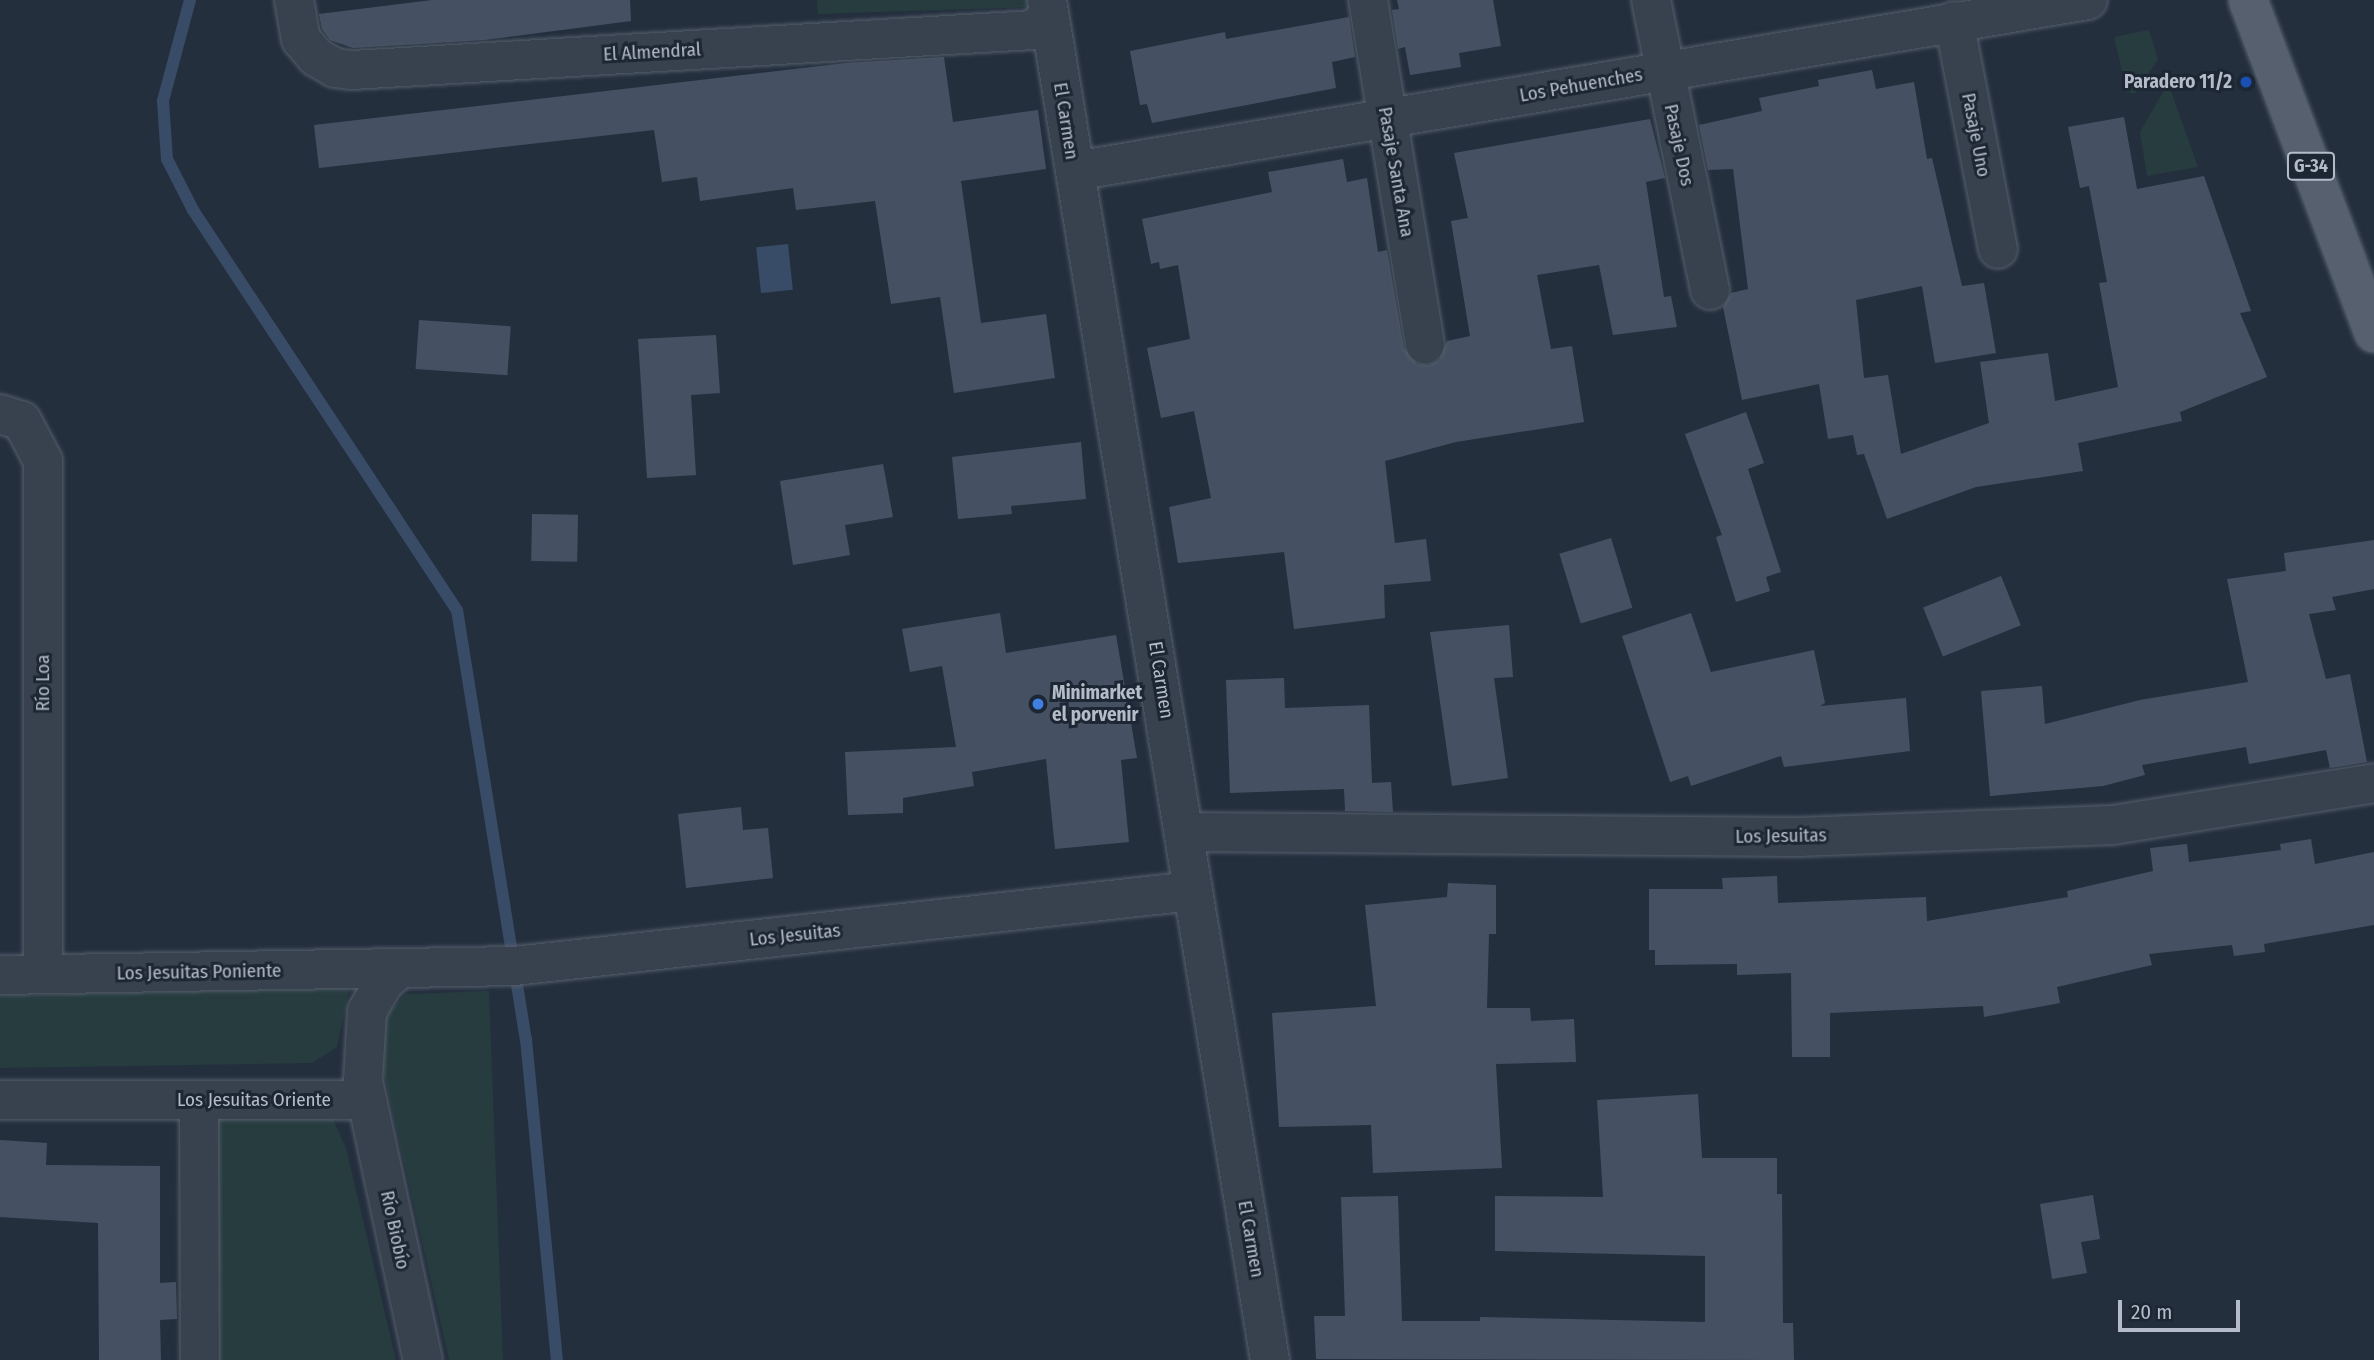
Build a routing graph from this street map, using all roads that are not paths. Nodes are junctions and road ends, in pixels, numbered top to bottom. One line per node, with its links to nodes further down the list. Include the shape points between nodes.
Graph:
1 (294, 0): 6 (street, El Almendral, via 301,38 316,57 335,68 352,70 1034,30)
2 (1368, 0): 9 (street, Pasaje Santa Ana)
3 (1651, 0): 8 (street, Pasaje Dos)
4 (2088, 0): 7 (street, Los Pehuenches)
5 (2248, 0): 13 (main road, G-34)
6 (1048, 8): 10 (street, El Carmen)
7 (1954, 21): 8 (street, Los Pehuenches); 11 (street, Pasaje Uno)
8 (1663, 71): 9 (street, Los Pehuenches); 12 (street, Pasaje Dos)
9 (1387, 118): 10 (street, Los Pehuenches); 14 (street, Pasaje Santa Ana)
10 (1075, 171): 17 (street, El Carmen)
11 (1998, 249)
12 (1710, 290)
13 (2374, 333)
14 (1425, 344)
15 (0, 414): 20 (street, Río Loa, via 22,421 43,461)
16 (2374, 783): 17 (street, Los Jesuitas, via 2113,825 1798,837)
17 (1185, 832): 18 (street, El Carmen)
18 (1192, 891): 19 (street, Los Jesuitas, via 514,966); 27 (street, El Carmen)
19 (398, 970): 20 (street, Los Jesuitas Poniente); 24 (street, via 384,982 367,1011 361,1060)
20 (43, 974): 21 (street, Los Jesuitas Poniente)
21 (0, 975)
22 (0, 1100): 23 (street, Los Jesuitas Oriente)
23 (199, 1100): 24 (street, Los Jesuitas Oriente); 25 (street)
24 (366, 1100): 26 (street, Río Biobío)
25 (200, 1360)
26 (423, 1360)
27 (1270, 1360)

